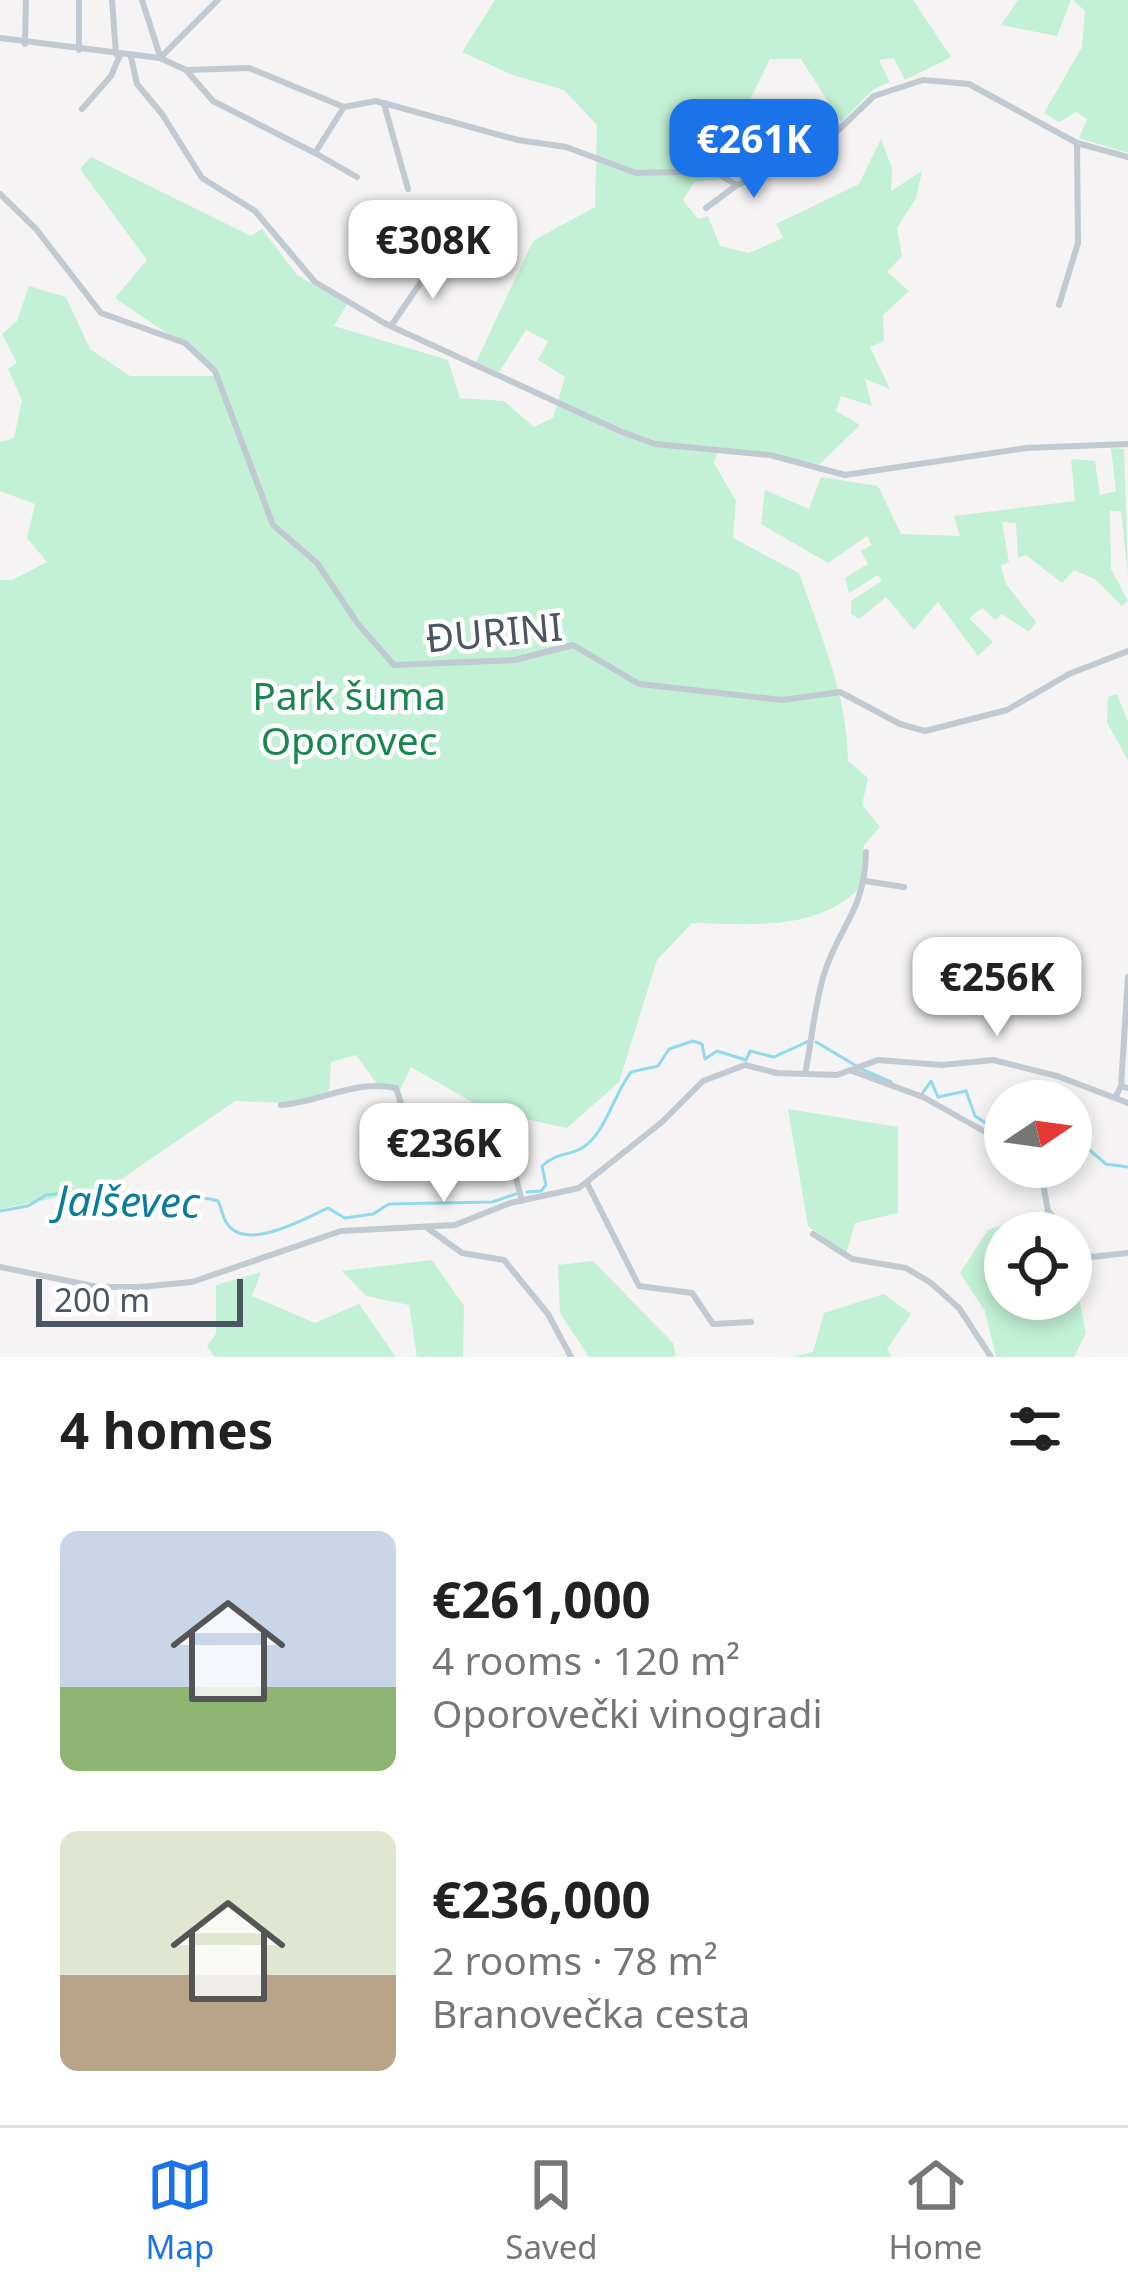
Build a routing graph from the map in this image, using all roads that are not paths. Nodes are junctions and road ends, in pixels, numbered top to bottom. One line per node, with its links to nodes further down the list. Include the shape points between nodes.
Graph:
1 (26, 0): 7 (street)
2 (79, 0): 8 (street)
3 (112, 0): 9 (street)
4 (142, 0): 10 (street)
5 (218, 0): 10 (street)
6 (0, 38): 7 (street)
7 (25, 44): 8 (street)
8 (79, 50): 9 (street)
9 (118, 54): 11 (street); 15 (street, via 111,76)
10 (159, 56): 11 (street); 12 (street)
11 (131, 57): 26 (street, via 136,84 202,178 255,211 315,282)
12 (187, 70): 14 (street, via 249,68); 17 (street, via 213,100)
13 (384, 104): 14 (street); 20 (street, via 566,147 636,173 713,171); 21 (street)
14 (344, 107): 17 (street)
15 (82, 109)
16 (1078, 142): 18 (street); 20 (street, via 969,84 922,80 874,96 797,160); 25 (street, via 1078,243)
17 (315, 152): 19 (street)
18 (1128, 158)
19 (357, 177)
20 (737, 185): 23 (street)
21 (408, 189)
22 (0, 194): 28 (street, ĐURINI, via 101,313 184,343 215,371 274,525 317,563 394,664 515,660 573,645 639,684 782,700 840,692 925,731 1007,710)
23 (706, 208)
24 (440, 254): 26 (street)
25 (1059, 305)
26 (391, 326): 27 (street, via 655,444 770,455 830,474)
27 (1128, 444)
28 (1128, 651)
29 (866, 852): 30 (street)
30 (865, 881): 31 (street); 34 (street, via 857,914 826,969)
31 (904, 887)
32 (1128, 976): 35 (street)
33 (855, 1069): 34 (street); 36 (street, via 878,1060 993,1060); 39 (street)
34 (805, 1074): 40 (street, via 745,1065 724,1070)
35 (1124, 1087): 36 (street)
36 (1115, 1098): 37 (street)
37 (1128, 1103)
38 (281, 1105): 41 (street, via 373,1085 396,1088 417,1154 511,1159)
39 (984, 1131)
40 (586, 1183): 41 (street); 47 (street, via 640,1286 692,1294 713,1324)
41 (522, 1201): 42 (street, via 455,1225)
42 (425, 1226): 46 (street, via 340,1232 192,1282 98,1287); 48 (street, via 462,1253 504,1260)
43 (813, 1234): 49 (street, via 852,1259 906,1268 931,1282)
44 (1128, 1253): 45 (street)
45 (1092, 1257)
46 (0, 1268)
47 (752, 1322)
48 (571, 1356)
49 (991, 1357)

